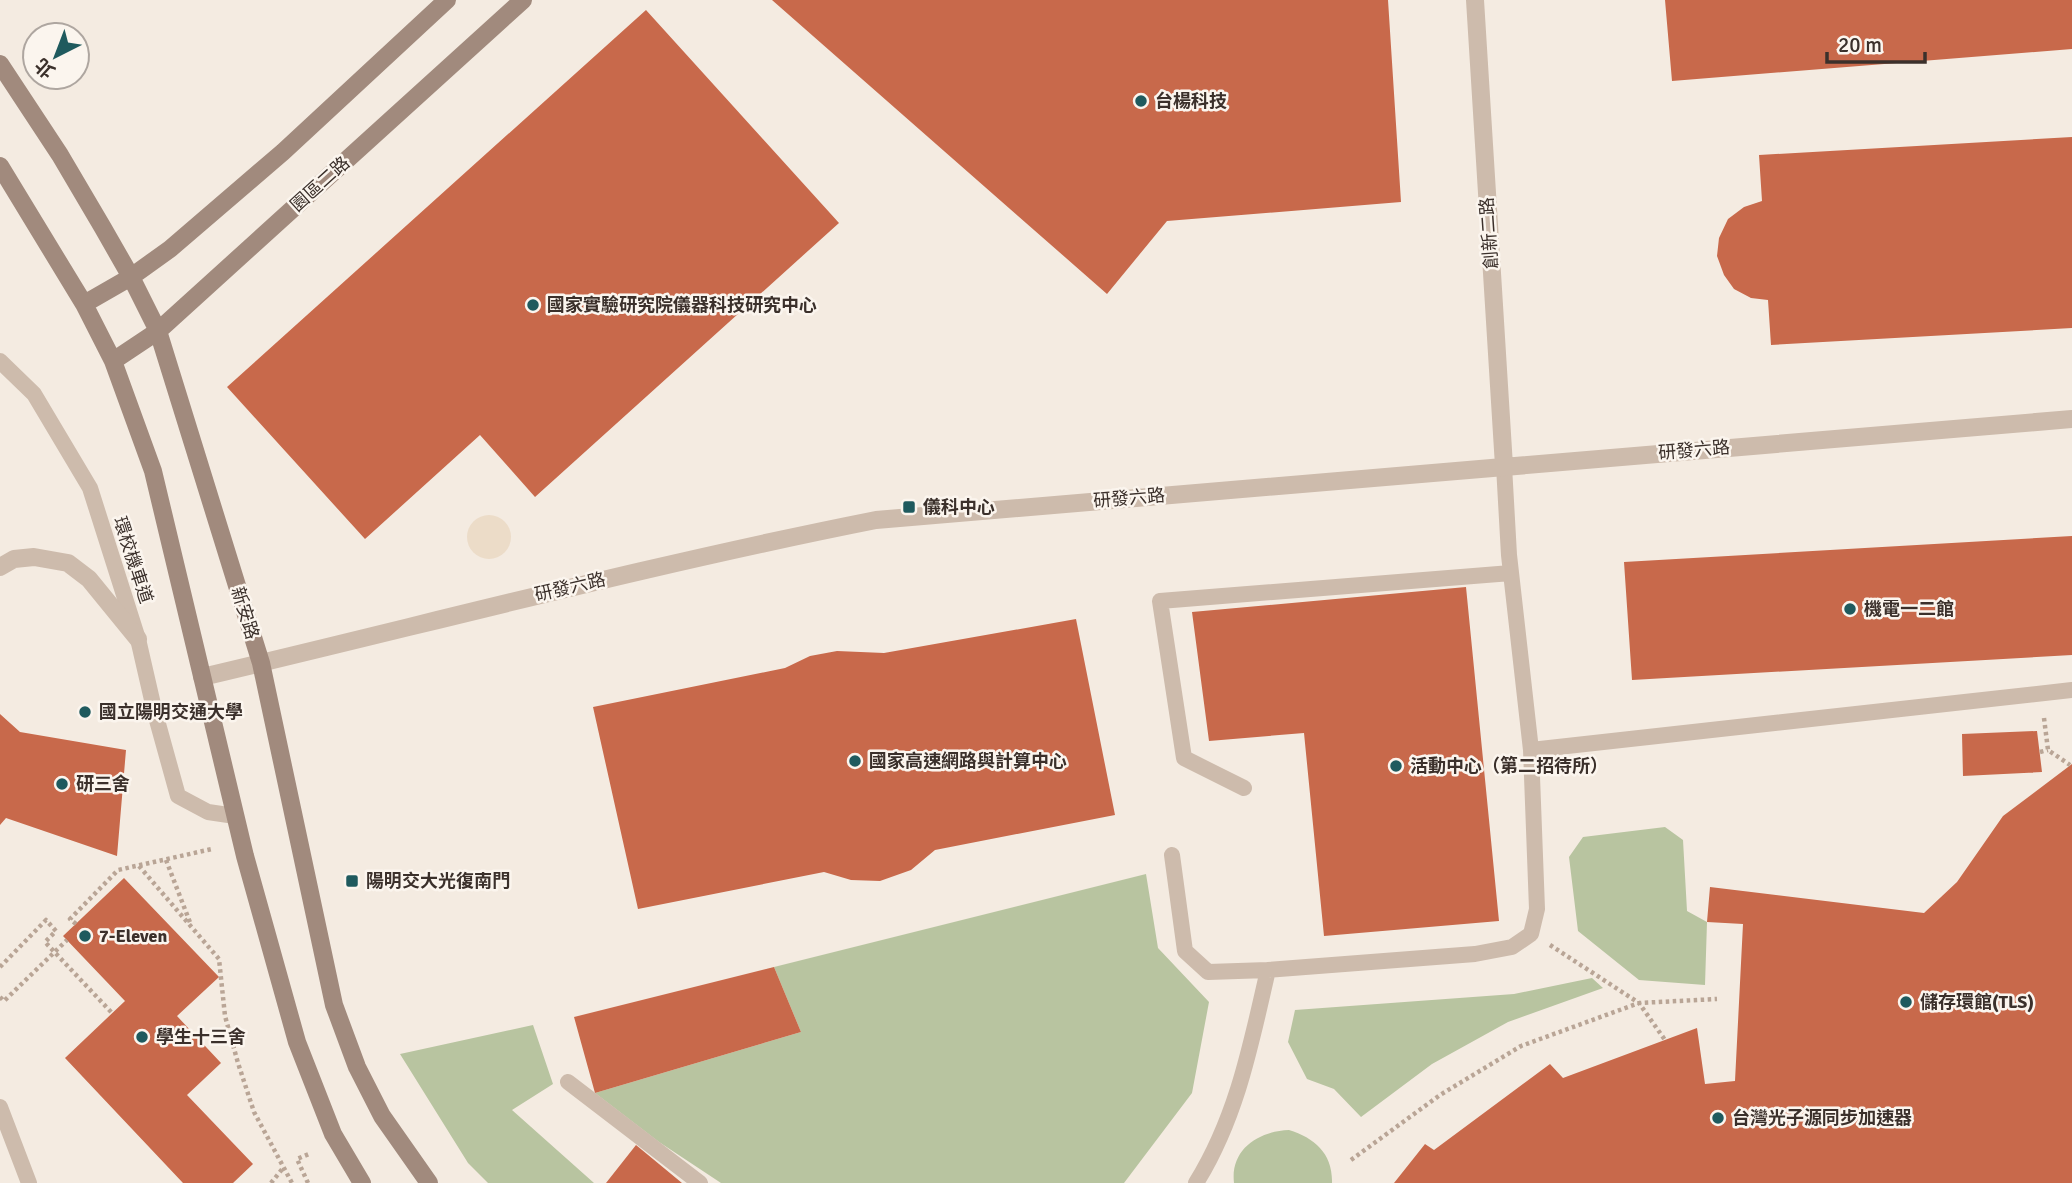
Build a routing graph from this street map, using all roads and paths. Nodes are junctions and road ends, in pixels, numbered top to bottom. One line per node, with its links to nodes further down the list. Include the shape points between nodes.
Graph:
1 (447, 0): 6 (street, via 282,152)
2 (523, 0): 8 (street, 園區二路)
3 (1475, 0): 12 (street, 創新二路)
4 (0, 64): 6 (street, 新安路)
5 (0, 166): 7 (street)
6 (131, 277): 7 (street); 8 (street, 新安路)
7 (84, 304): 10 (street)
8 (158, 331): 10 (street, 園區二路); 16 (street, 新安路)
9 (0, 361): 15 (lane, 環校機車道, via 34,394 90,488)
10 (113, 361): 17 (street, via 153,471)
11 (2072, 419): 12 (street, 研發六路)
12 (1504, 466): 14 (lane); 16 (street, 研發六路, via 876,520 531,596)
13 (0, 567): 15 (street, via 13,559 34,557 68,563 89,579)
14 (1511, 572): 20 (lane); 24 (lane, via 1160,601 1184,758)
15 (138, 639): 25 (lane, 環校機車道, via 178,796 208,812)
16 (261, 663): 17 (street, 研發六路); 52 (street, 新安路, via 334,1005 382,1116)
17 (202, 677): 25 (street)
18 (2072, 690): 19 (lane)
19 (2041, 693): 20 (lane); 21 (path)
20 (1531, 750): 32 (lane, via 1537,909)
21 (2048, 750): 22 (path); 23 (path)
22 (2039, 752)
23 (2070, 765)
24 (1244, 788)
25 (234, 816): 51 (street, via 297,1042 333,1134)
26 (212, 849): 28 (path)
27 (1172, 855): 36 (lane, via 1185,951 1208,972)
28 (166, 860): 29 (path); 31 (path)
29 (139, 866): 30 (path, via 118,870 71,919); 31 (path)
30 (76, 924)
31 (191, 928): 46 (path, via 219,960 225,1017 238,1063 254,1112)
32 (1531, 934): 36 (lane, via 1512,947 1475,954); 39 (path)
33 (67, 940): 34 (path)
34 (54, 952): 35 (path, via 45,942 56,931 46,920); 37 (path, via 4,1001); 40 (path)
35 (0, 967)
36 (1268, 970): 54 (lane, via 1242,1081)
37 (0, 997)
38 (1717, 999): 39 (path)
39 (1639, 1003): 41 (path); 45 (path, via 1521,1046 1440,1095)
40 (112, 1013)
41 (1665, 1040)
42 (568, 1082): 53 (lane)
43 (0, 1107): 47 (lane)
44 (309, 1153): 50 (path, via 297,1159)
45 (1351, 1160)
46 (283, 1168): 48 (path); 49 (path)
47 (29, 1183)
48 (271, 1183)
49 (292, 1183)
50 (308, 1183)
51 (362, 1183)
52 (429, 1183)
53 (700, 1183)
54 (1196, 1183)

